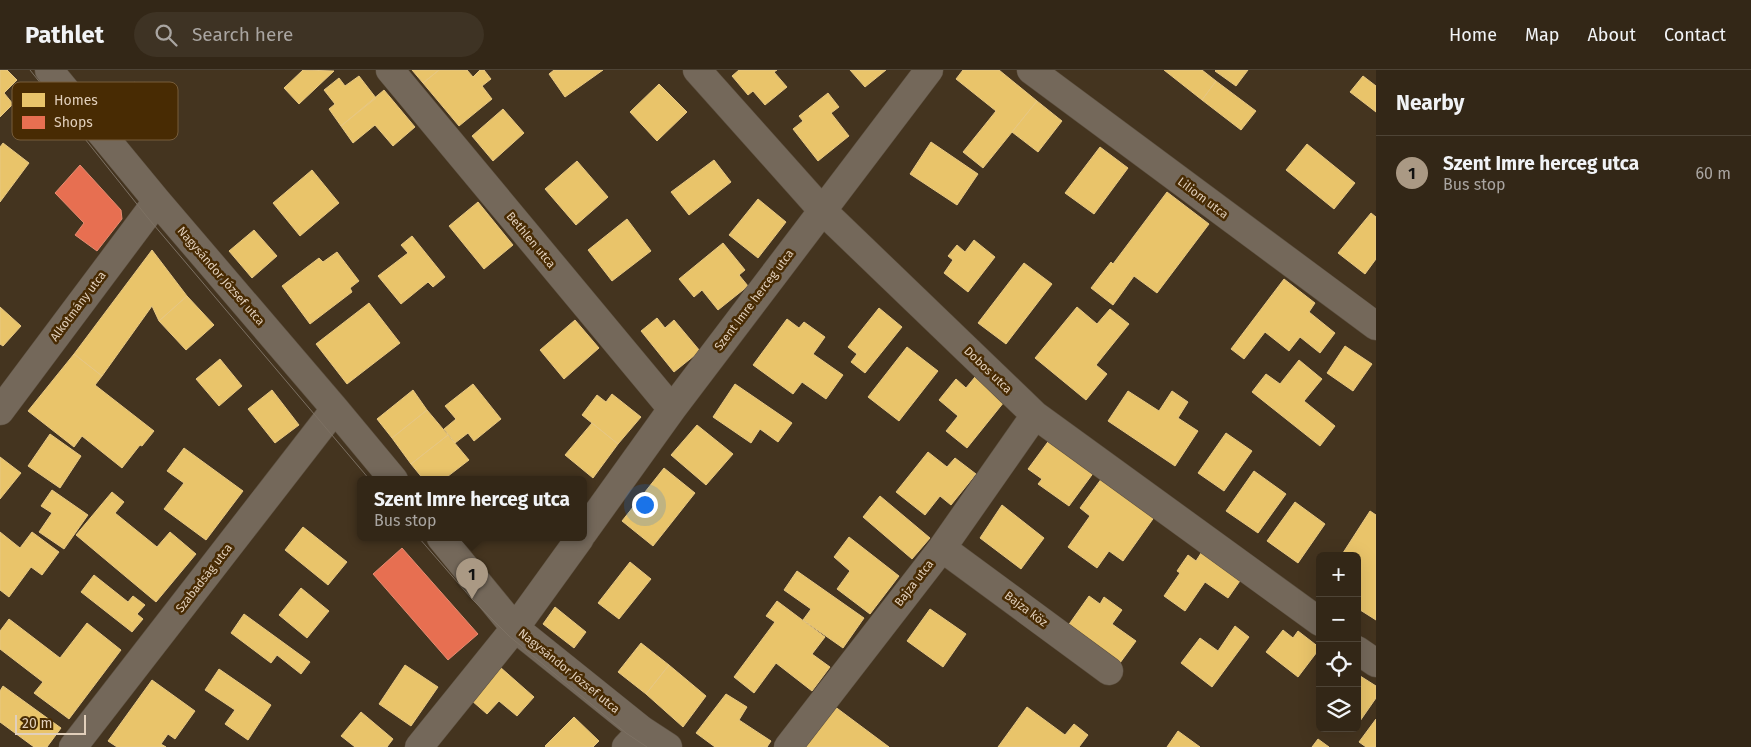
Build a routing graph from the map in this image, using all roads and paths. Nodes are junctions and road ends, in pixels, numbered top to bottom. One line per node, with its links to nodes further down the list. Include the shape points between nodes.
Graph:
1 (49, 70): 6 (street, Nagysándor József utca)
2 (390, 70): 12 (street, Bethlen utca)
3 (698, 70): 9 (street, Dobos utca)
4 (929, 70): 9 (street, Szent Imre herceg utca)
5 (1031, 70): 10 (street, Liliom utca)
6 (59, 82)
7 (107, 140): 8 (street, Nagysándor József utca)
8 (157, 201): 11 (street, Nagysándor József utca); 13 (street, Alkotmány utca)
9 (822, 210): 12 (street, Szent Imre herceg utca); 14 (street, Dobos utca)
10 (1376, 326)
11 (336, 409): 15 (street, Nagysándor József utca); 26 (street, Szabadság utca)
12 (672, 409): 16 (street, Szent Imre herceg utca)
13 (0, 410)
14 (1035, 415): 19 (street, Bajza utca); 20 (street, Dobos utca)
15 (391, 476)
16 (587, 527)
17 (443, 541): 21 (street, Nagysándor József utca)
18 (578, 541): 21 (street)
19 (942, 548): 24 (street, Bajza köz); 29 (street, Bajza utca)
20 (1316, 619)
21 (515, 628): 25 (street, Nagysándor József utca); 27 (street)
22 (1361, 653): 23 (street)
23 (1376, 663)
24 (1109, 671)
25 (634, 738): 28 (street, Nagysándor József utca)
26 (74, 747)
27 (419, 747)
28 (668, 747)
29 (788, 747)

